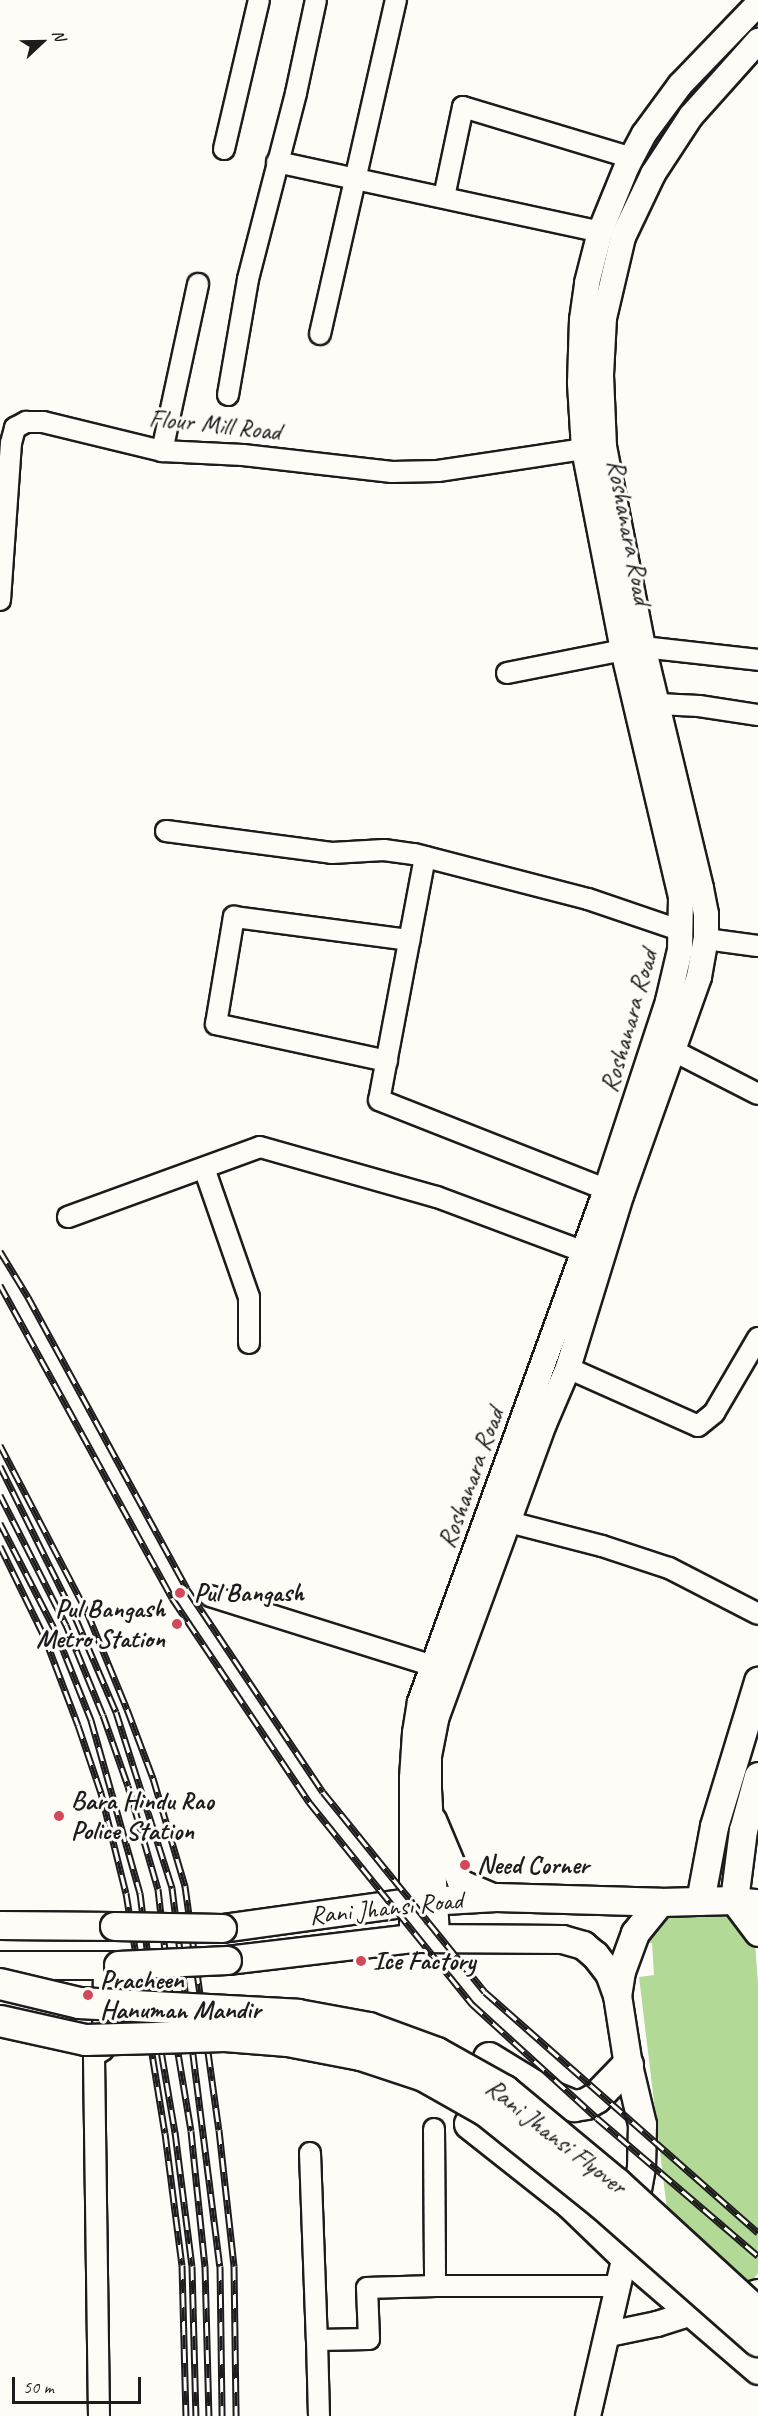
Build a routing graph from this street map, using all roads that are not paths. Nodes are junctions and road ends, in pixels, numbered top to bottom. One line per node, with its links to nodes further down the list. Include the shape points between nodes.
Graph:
1 (259, 0): 6 (street)
2 (316, 0): 8 (street)
3 (396, 0): 9 (street)
4 (758, 4): 7 (street, Roshanara Road, via 662,107)
5 (758, 41): 18 (street, Roshanara Road, via 692,116 653,174 623,237 612,274 604,318 601,375 604,447)
6 (224, 149)
7 (632, 158): 10 (street, via 463,107); 11 (street, Roshanara Road)
8 (277, 162): 9 (street); 14 (street, via 248,279)
9 (357, 178): 10 (street); 13 (street)
10 (444, 197): 11 (street)
11 (600, 232): 15 (street, Roshanara Road, via 582,320)
12 (198, 284): 16 (street)
13 (320, 334)
14 (228, 395)
15 (584, 449): 16 (street, Flour Mill Road, via 416,473 243,455); 18 (street, Roshanara Road)
16 (162, 451): 17 (street, Flour Mill Road, via 43,422 26,422 15,428)
17 (0, 600)
18 (633, 648): 19 (street); 20 (street); 21 (street, Roshanara Road); 25 (street, Roshanara Road, via 681,897)
19 (758, 660)
20 (507, 673)
21 (658, 704): 22 (street); 26 (street, Roshanara Road, via 701,888)
22 (758, 715)
23 (166, 831): 24 (street, via 332,853 384,850)
24 (425, 857): 25 (street, via 588,899); 27 (street)
25 (682, 931): 33 (street, Roshanara Road, via 671,992)
26 (706, 939): 28 (street); 29 (street, Roshanara Road, via 699,977)
27 (409, 940): 30 (street); 30 (street, via 234,917 216,1024)
28 (758, 946)
29 (674, 1051): 31 (street); 33 (street, Roshanara Road)
30 (387, 1061): 33 (street, via 379,1100)
31 (758, 1094)
32 (204, 1168): 34 (street); 35 (street, via 260,1147 436,1197); 37 (street, via 249,1297)
33 (614, 1193): 35 (street, Roshanara Road); 38 (street, Roshanara Road)
34 (68, 1217)
35 (584, 1252): 42 (street, Roshanara Road)
36 (758, 1338): 38 (street, via 714,1413 698,1426)
37 (249, 1343)
38 (568, 1368): 39 (street, Roshanara Road)
39 (508, 1522): 41 (street, via 669,1568); 45 (street, Roshanara Road, via 436,1719 429,1756)
40 (210, 1596): 42 (street)
41 (758, 1614)
42 (433, 1666): 47 (street, Roshanara Road, via 420,1702 415,1732)
43 (758, 1681): 48 (main road, via 714,1826)
44 (758, 1776): 49 (main road, via 743,1830)
45 (429, 1810): 46 (street, via 460,1882); 47 (street, Roshanara Road)
46 (496, 1897): 47 (main road, Rani Jhansi Road); 50 (main road, Rani Jhansi Road)
47 (422, 1901): 51 (main road, Rani Jhansi Road, bridge, via 222,1928); 53 (street, Roshanara Road)
48 (700, 1901): 49 (main road, Rani Jhansi Road); 50 (main road, Rani Jhansi Road)
49 (746, 1901): 52 (main road)
50 (660, 1902): 57 (main road, via 635,1933)
51 (0, 1925)
52 (758, 1932)
53 (424, 1937): 55 (main road, Rani Jhansi Road, bridge, via 227,1960); 57 (main road, Rani Jhansi Road, via 562,1939 583,1945 605,1966)
54 (0, 1965): 55 (main road, Rani Jhansi Road)
55 (111, 1966): 74 (street, via 103,2050 94,2056)
56 (0, 1984): 58 (main road, Rani Jhansi Flyover, bridge, via 79,2003)
57 (617, 1995): 61 (main road)
58 (177, 2008): 61 (main road, via 220,1995 278,1994 366,2010 449,2037 574,2106 596,2098); 68 (main road, Rani Jhansi Flyover, bridge, via 298,2015 369,2028 437,2053 505,2091 617,2184)
59 (0, 2022): 60 (main road, Rani Jhansi Flyover, bridge, via 86,2040)
60 (166, 2038): 64 (main road, via 224,2055 332,2067 402,2087 470,2124 502,2147); 72 (main road, Rani Jhansi Flyover, bridge, via 225,2036 288,2041 361,2055 424,2076 486,2111 602,2204)
61 (628, 2065): 64 (main road, via 642,2124 640,2167)
62 (434, 2129): 65 (street)
63 (310, 2153): 71 (street)
64 (625, 2256): 66 (street); 69 (main road)
65 (435, 2286): 66 (street); 71 (street, via 367,2288 369,2338)
66 (619, 2286): 70 (street)
67 (758, 2292): 69 (street)
68 (758, 2313)
69 (692, 2314): 70 (street); 73 (main road)
70 (609, 2334): 76 (street)
71 (317, 2340): 75 (street)
72 (758, 2341)
73 (758, 2370)
74 (99, 2416)
75 (320, 2416)
76 (588, 2416)

